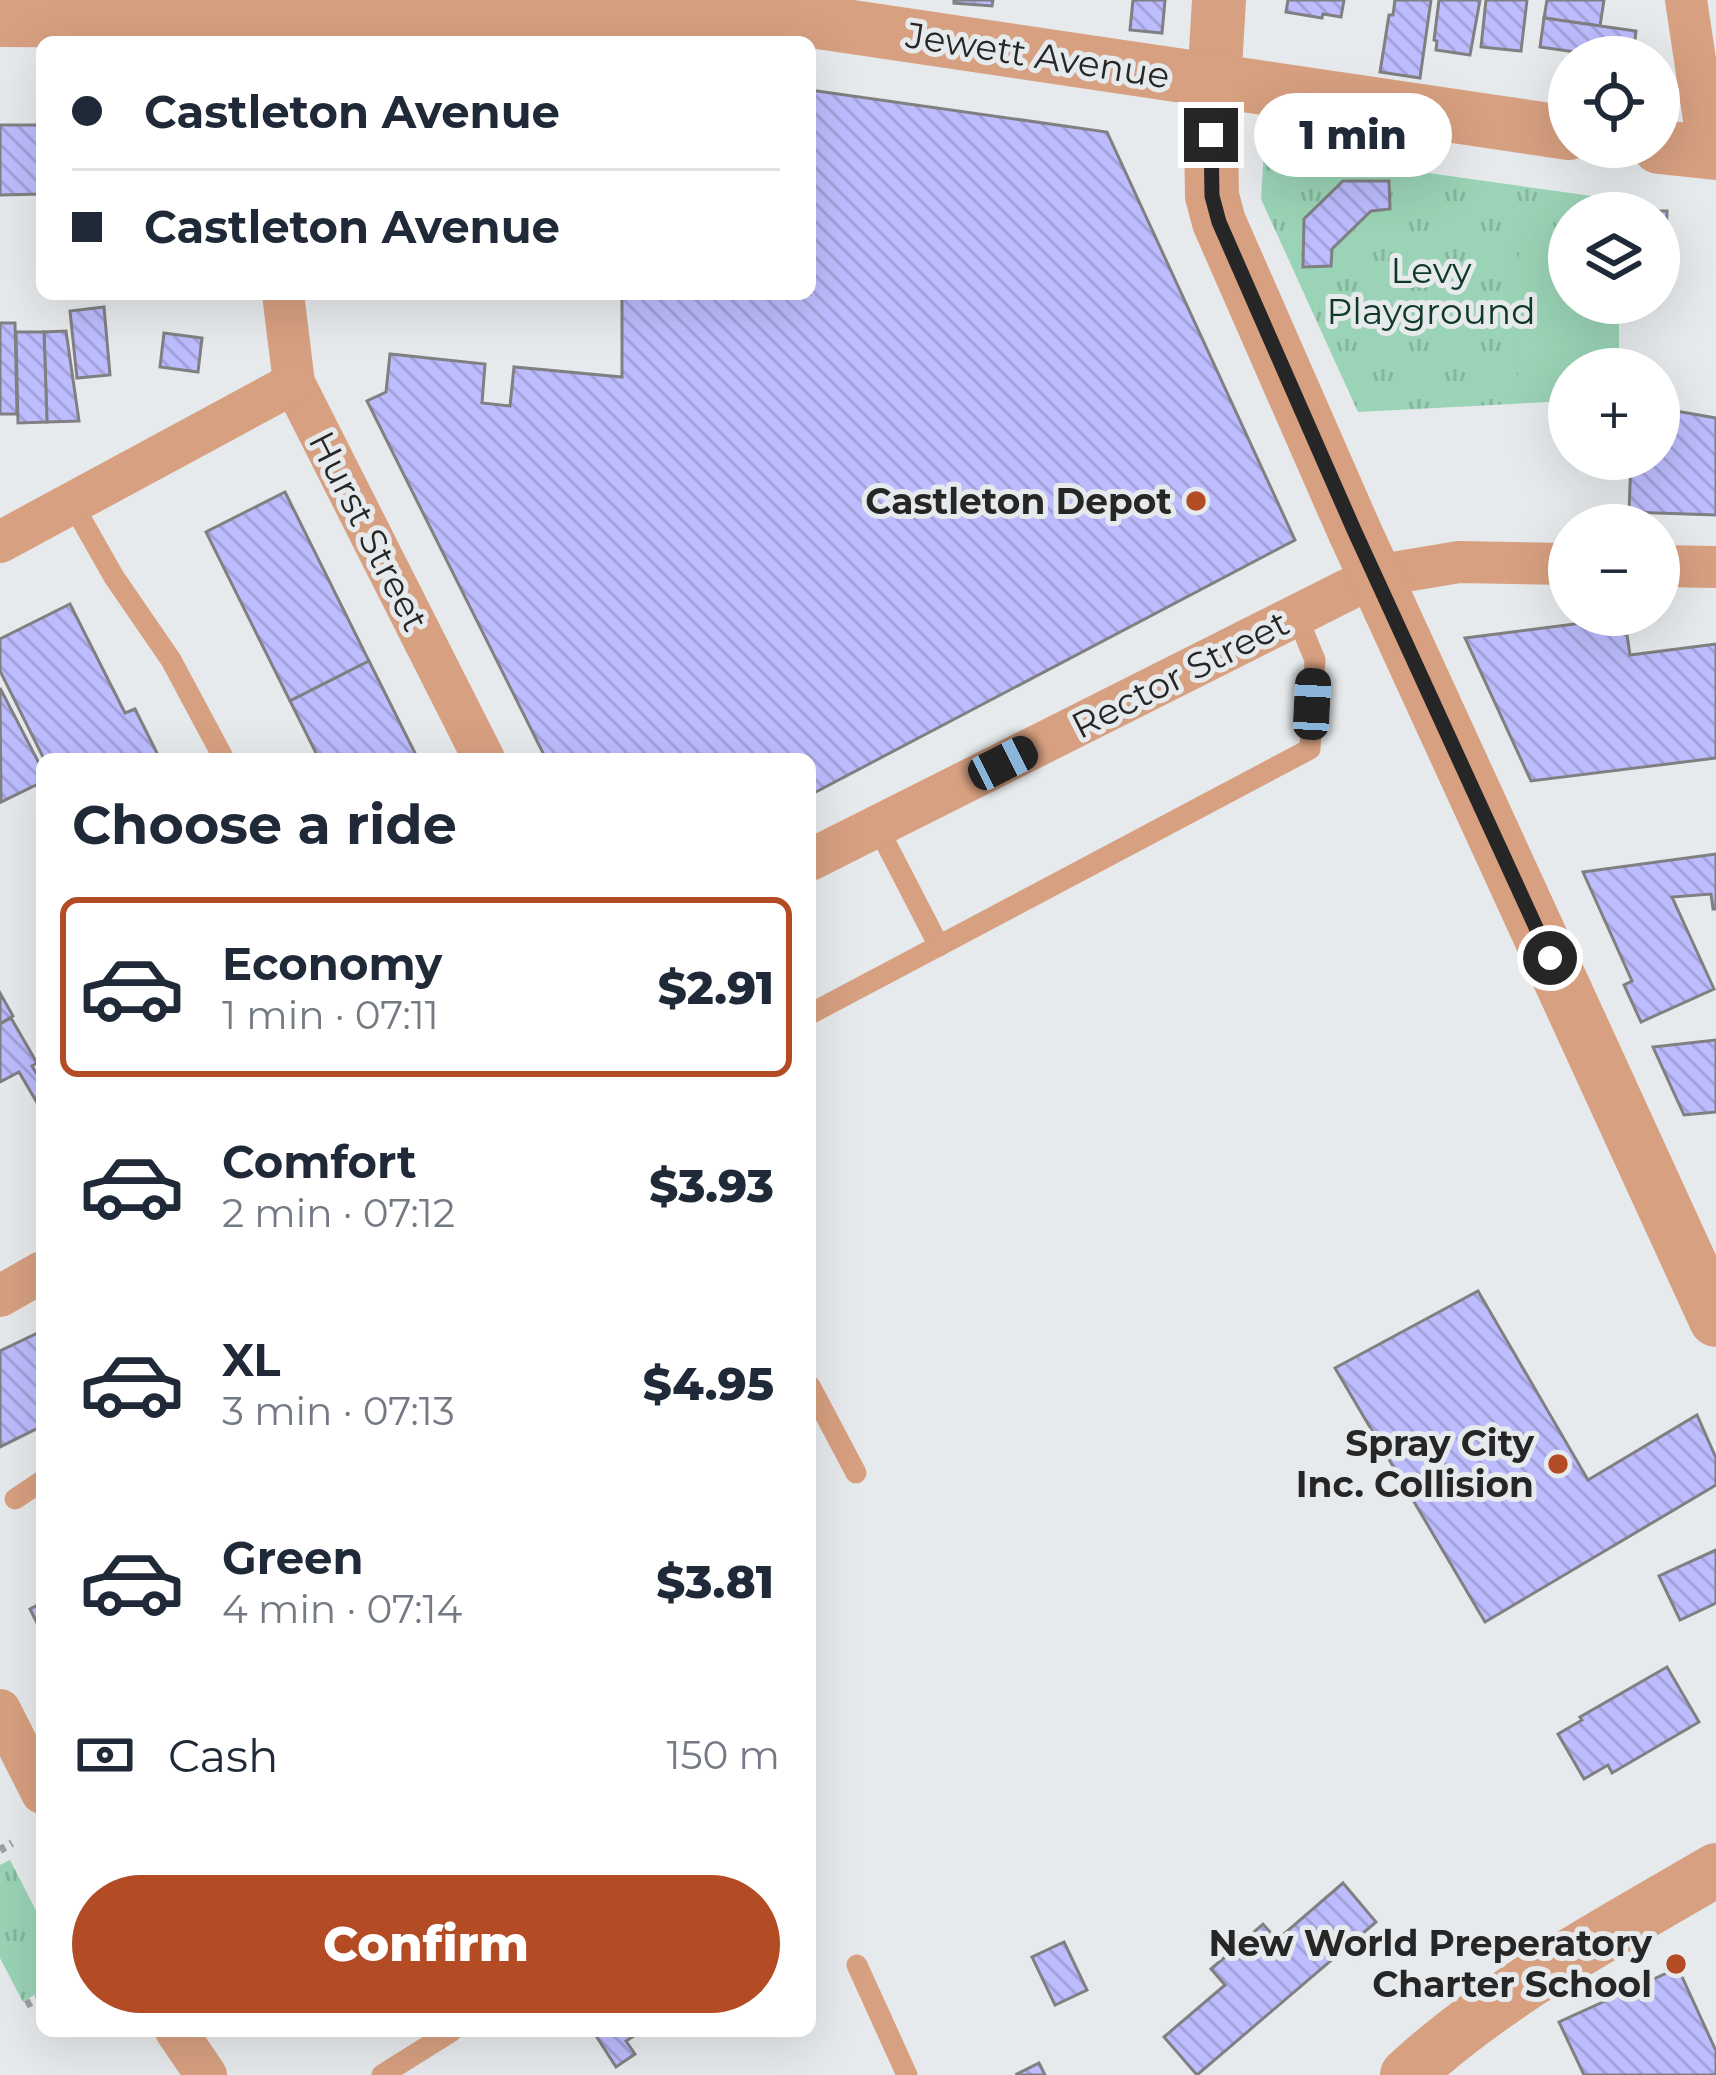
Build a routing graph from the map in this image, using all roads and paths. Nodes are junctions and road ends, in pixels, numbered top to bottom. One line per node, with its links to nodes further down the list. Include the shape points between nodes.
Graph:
1 (1219, 0): 5 (street)
2 (1686, 0): 7 (street)
3 (0, 20): 4 (street, Jewett Avenue)
4 (253, 32): 5 (street, Jewett Avenue, via 737,10)
5 (1212, 82): 6 (street, Jewett Avenue); 15 (street, via 1216,213)
6 (1548, 130)
7 (1695, 151)
8 (284, 300): 9 (street, Hurst Street)
9 (294, 383): 10 (street); 18 (street, Hurst Street)
10 (72, 503): 11 (street); 17 (lane)
11 (0, 542)
12 (1548, 564): 15 (street, Rector Street, via 1459,562)
13 (1680, 566): 14 (street)
14 (1716, 567)
15 (1376, 576): 16 (street, Rector Street); 25 (street)
16 (1297, 616): 19 (street, Rector Street); 21 (lane, via 1315,660 1310,749)
17 (221, 753)
18 (481, 753)
19 (878, 826): 20 (street, Rector Street); 21 (lane)
20 (816, 857)
21 (939, 946): 22 (lane)
22 (816, 1011)
23 (36, 1275): 24 (street)
24 (0, 1295)
25 (1716, 1320)
26 (816, 1397): 27 (lane)
27 (856, 1474)
28 (36, 1485): 29 (lane)
29 (16, 1499)
30 (0, 1710): 31 (street)
31 (36, 1781)
32 (12, 1843): 33 (path)
33 (0, 1850)
34 (1716, 1870): 43 (street, via 1518,1986)
35 (857, 1965): 42 (lane)
36 (36, 1999): 37 (path)
37 (26, 2005)
38 (180, 2037): 40 (street)
39 (442, 2037): 41 (lane)
40 (206, 2075)
41 (382, 2075)
42 (907, 2075)
43 (1407, 2075)

